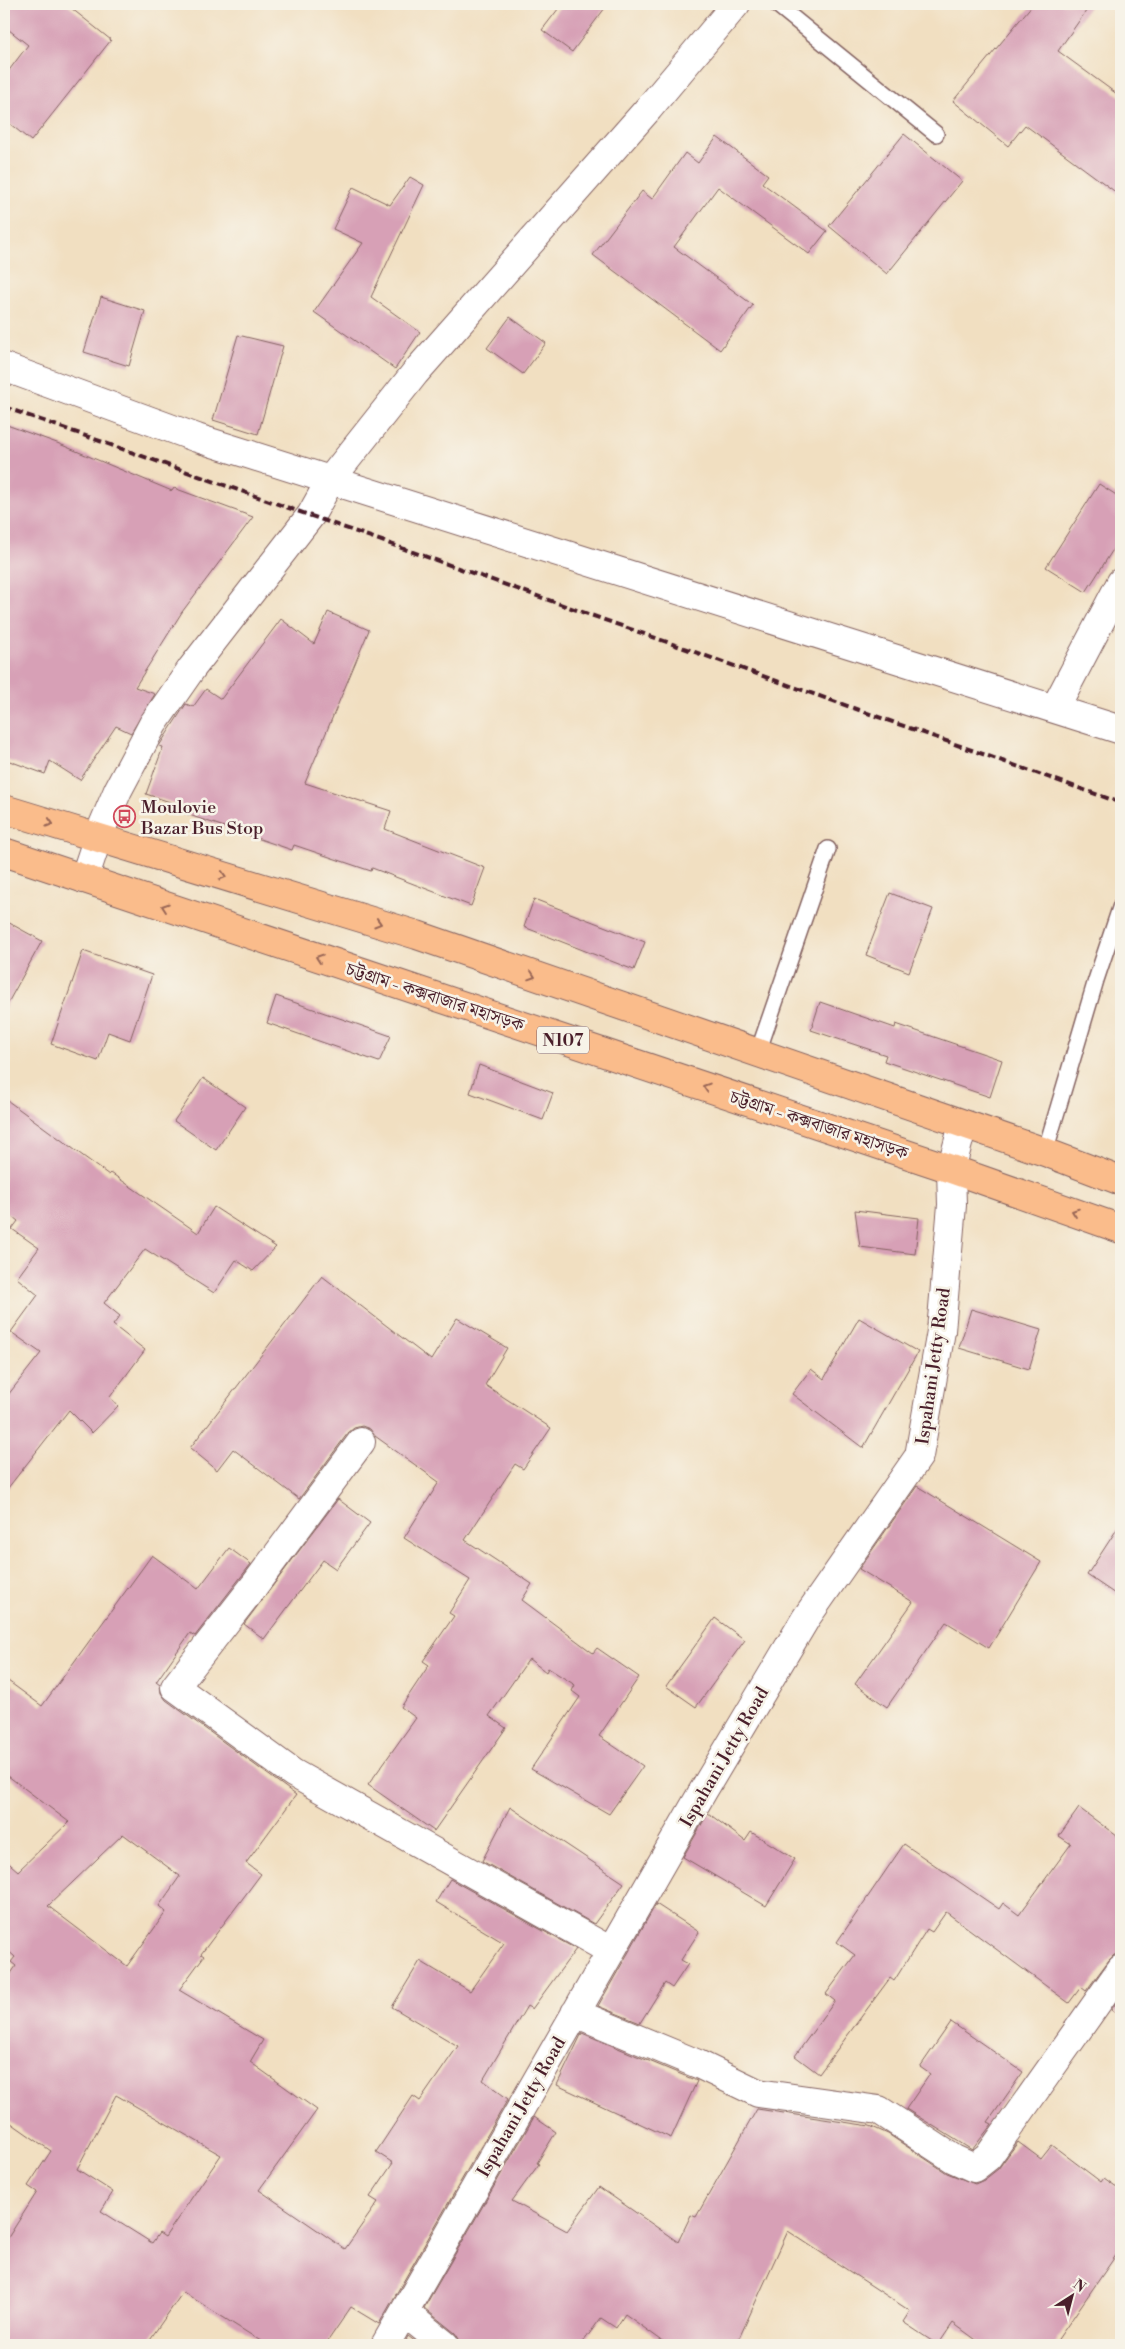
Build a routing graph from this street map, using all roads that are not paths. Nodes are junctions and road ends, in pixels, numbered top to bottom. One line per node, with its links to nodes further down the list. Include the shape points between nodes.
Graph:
1 (736, 4): 5 (street, via 650,108 414,373)
2 (776, 4): 3 (lane)
3 (936, 134)
4 (4, 367): 5 (street, via 197,438)
5 (331, 479): 7 (street); 10 (street, via 311,515 192,668 153,724 118,790)
6 (1121, 582): 7 (street)
7 (1055, 708): 8 (street)
8 (1121, 730)
9 (4, 809): 10 (highway, one-way to 10)
10 (98, 837): 13 (street); 15 (highway, one-way to 15, via 417,935)
11 (828, 849): 15 (lane)
12 (4, 852): 13 (highway, চট্টগ্রাম - কক্সবাজার মহাসড়ক / N107)
13 (84, 879): 18 (highway, চট্টগ্রাম - কক্সবাজার মহাসড়ক / N107, one-way to 13)
14 (1121, 905): 17 (lane)
15 (758, 1055): 16 (highway)
16 (963, 1125): 17 (highway); 18 (street, Ispahani Jetty Road)
17 (1045, 1152): 19 (highway)
18 (951, 1168): 20 (highway, চট্টগ্রাম - কক্সবাজার মহাসড়ক / N107, one-way to 18); 22 (street, Ispahani Jetty Road, via 952,1205 941,1331 919,1456 806,1618)
19 (1121, 1181)
20 (1121, 1228)
21 (361, 1442): 22 (street, via 175,1687 293,1773)
22 (611, 1950): 24 (street, Ispahani Jetty Road)
23 (1121, 1969): 24 (street, via 988,2157 974,2168 954,2159 879,2110 758,2094 698,2064)
24 (575, 2013): 25 (street, Ispahani Jetty Road)
25 (404, 2312): 26 (street, Ispahani Jetty Road); 27 (street)
26 (384, 2345)
27 (445, 2345)

